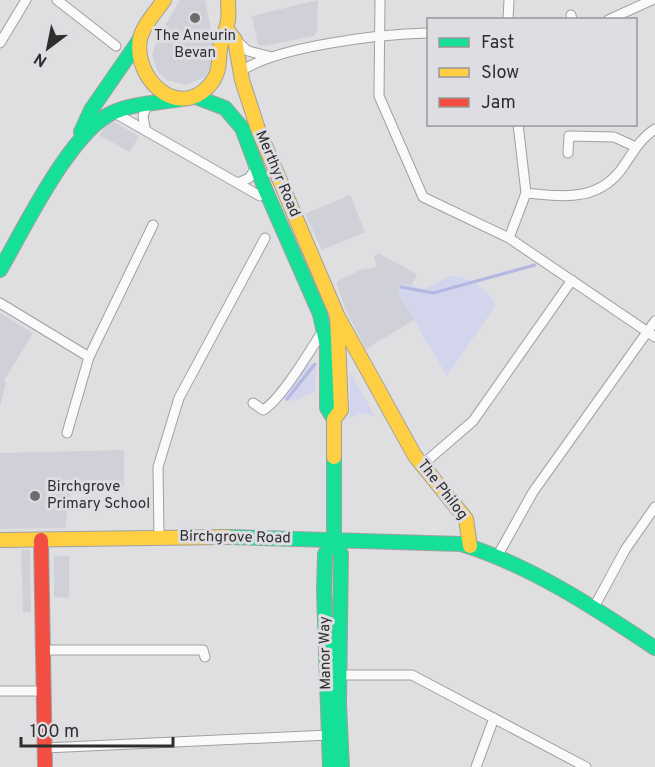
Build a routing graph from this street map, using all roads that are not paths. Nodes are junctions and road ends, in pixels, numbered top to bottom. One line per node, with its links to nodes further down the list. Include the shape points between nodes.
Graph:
1 (27, 0): 15 (street)
2 (57, 0): 16 (street)
3 (164, 0): 14 (main road)
4 (228, 0): 13 (main road)
5 (380, 0): 12 (street)
6 (509, 0): 9 (street)
7 (652, 0): 8 (street)
8 (629, 4): 10 (street)
9 (508, 18)
10 (611, 18)
11 (427, 33): 12 (street)
12 (379, 34): 17 (street); 37 (street, via 378,96 418,192 427,201)
13 (232, 35): 17 (street, via 248,51); 18 (main road, Merthyr Road); 19 (main road, via 222,39 218,74)
14 (140, 39): 20 (main road, via 139,56 146,77 162,92); 28 (main road, via 91,110)
15 (0, 43)
16 (116, 46)
17 (272, 57): 18 (street)
18 (240, 72): 42 (main road, Merthyr Road, via 258,129)
19 (196, 97): 20 (main road); 31 (main road, Merthyr Road, via 221,106 235,117)
20 (181, 99): 21 (main road)
21 (147, 105): 22 (main road); 25 (street, via 142,116)
22 (113, 112): 25 (street); 28 (main road)
23 (518, 126): 33 (street)
24 (568, 126): 27 (street)
25 (145, 128): 32 (street)
26 (655, 129): 29 (street)
27 (569, 136): 29 (street, via 614,137); 30 (street)
28 (81, 137): 38 (main road)
29 (636, 147): 33 (street, via 620,173 594,192 573,197)
30 (568, 153)
31 (256, 168): 32 (street, via 249,178); 41 (main road, Merthyr Road)
32 (238, 183): 34 (street)
33 (526, 192): 37 (street)
34 (260, 196)
35 (153, 225): 46 (street)
36 (265, 238): 54 (street, via 179,398 158,467)
37 (509, 238): 39 (street)
38 (0, 270)
39 (572, 280): 45 (street); 52 (street, via 473,421)
40 (0, 303): 46 (street)
41 (320, 314): 44 (main road, Manor Way)
42 (337, 315): 50 (main road, Manor Way, via 341,410); 52 (main road, The Philog)
43 (655, 321): 45 (street)
44 (324, 329): 47 (street); 48 (main road, Manor Way)
45 (651, 335): 59 (street, via 533,492)
46 (89, 357): 51 (street)
47 (304, 359): 48 (street); 49 (street, via 266,409)
48 (328, 362): 50 (main road, Manor Way, via 327,408)
49 (253, 403)
50 (334, 419): 57 (main road, Manor Way)
51 (67, 433)
52 (422, 465): 58 (main road, The Philog, via 466,519)
53 (655, 507): 60 (street, via 625,550)
54 (159, 537): 56 (main road, Birchgrove Road); 57 (main road, Birchgrove Road)
55 (0, 540): 56 (main road, Birchgrove Road)
56 (41, 540): 62 (main road)
57 (334, 541): 58 (main road, Birchgrove Road); 64 (main road, Manor Way, via 341,554); 68 (main road, Manor Way, via 325,554)
58 (470, 546): 59 (main road)
59 (498, 555): 60 (main road)
60 (593, 609): 61 (main road)
61 (655, 648)
62 (43, 650): 63 (street, via 203,650); 65 (main road)
63 (205, 657)
64 (339, 675): 67 (street, via 412,675); 72 (main road, Manor Way)
65 (44, 691): 66 (street); 69 (main road)
66 (0, 692)
67 (494, 718): 73 (street); 74 (street)
68 (328, 735): 69 (street); 71 (main road, Manor Way)
69 (45, 748): 70 (main road)
70 (45, 767)
71 (330, 767)
72 (342, 767)
73 (476, 767)
74 (586, 767)

